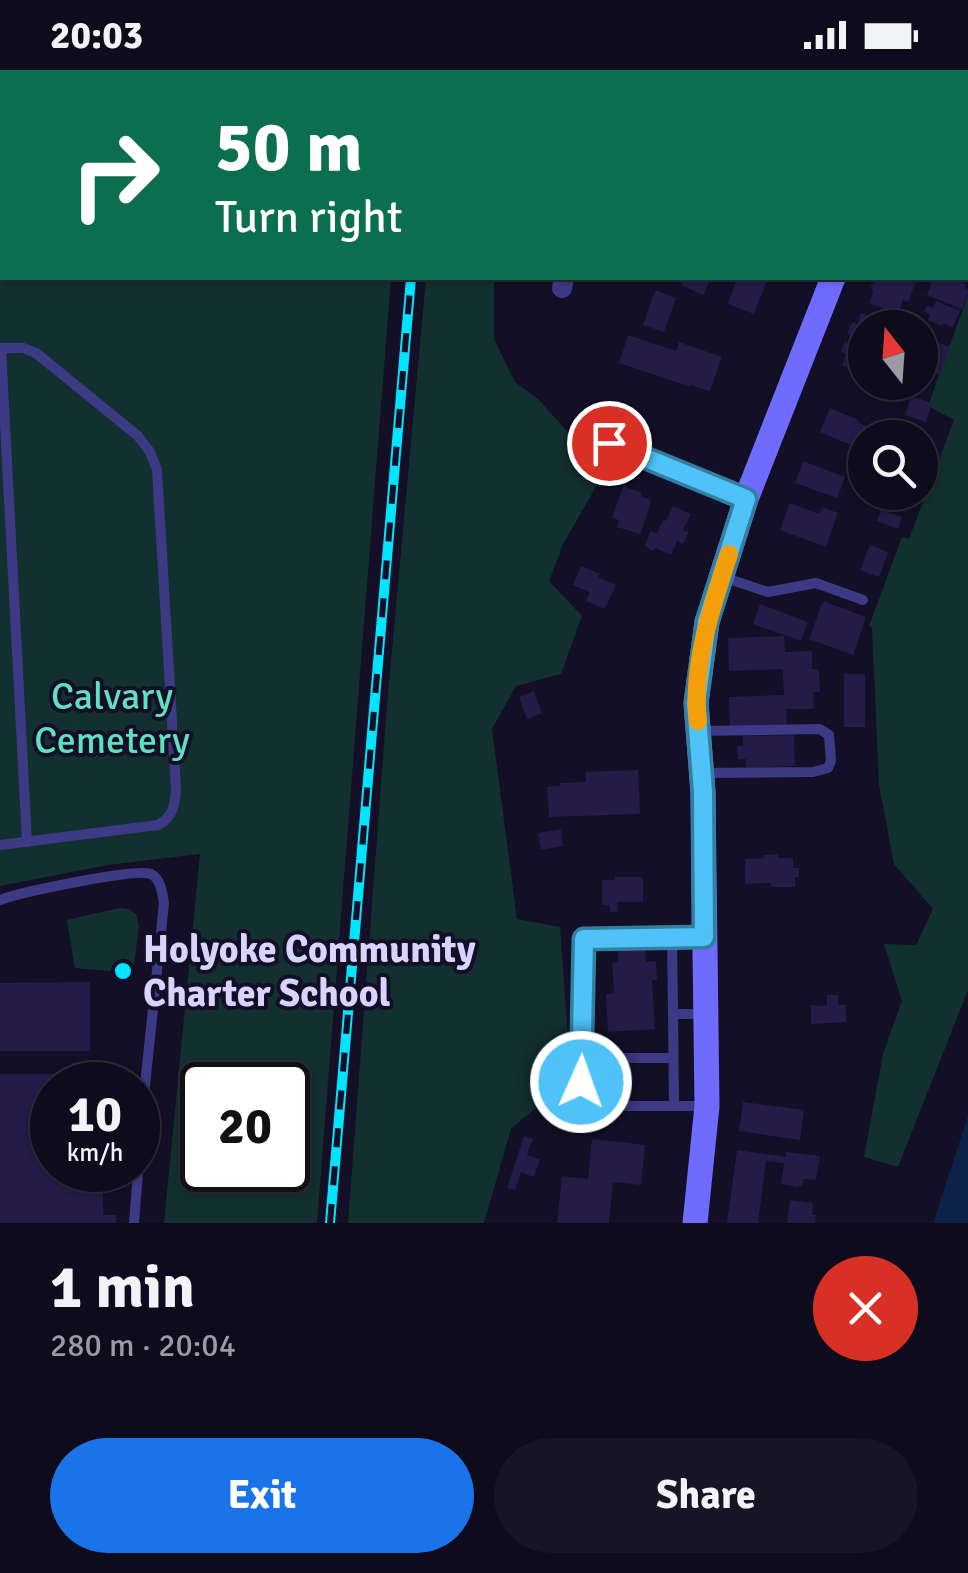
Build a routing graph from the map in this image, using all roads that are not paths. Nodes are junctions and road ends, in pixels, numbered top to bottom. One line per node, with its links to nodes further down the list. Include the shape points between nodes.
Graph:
1 (832, 280): 4 (main road)
2 (0, 348): 9 (lane); 9 (lane, via 36,353 138,436 156,463 175,769 176,800 168,820 158,825)
3 (609, 443): 4 (street)
4 (746, 499): 5 (main road)
5 (722, 576): 6 (lane, via 768,592 816,583); 7 (main road, via 707,622 696,703)
6 (864, 600)
7 (699, 731): 8 (main road); 8 (lane, via 820,728 829,734 831,761 814,772)
8 (702, 773): 12 (main road)
9 (28, 842): 10 (lane)
10 (0, 845)
11 (0, 900): 20 (lane, via 148,873 160,886 164,903)
12 (704, 937): 13 (lane); 15 (main road)
13 (672, 938): 14 (lane); 16 (lane, via 584,939)
14 (673, 1014): 15 (lane); 17 (lane)
15 (704, 1014): 19 (main road)
16 (582, 1058): 17 (lane); 18 (lane, via 580,1106)
17 (673, 1058): 18 (lane)
18 (674, 1105): 19 (lane)
19 (707, 1106): 21 (main road)
20 (134, 1223)
21 (694, 1223)

